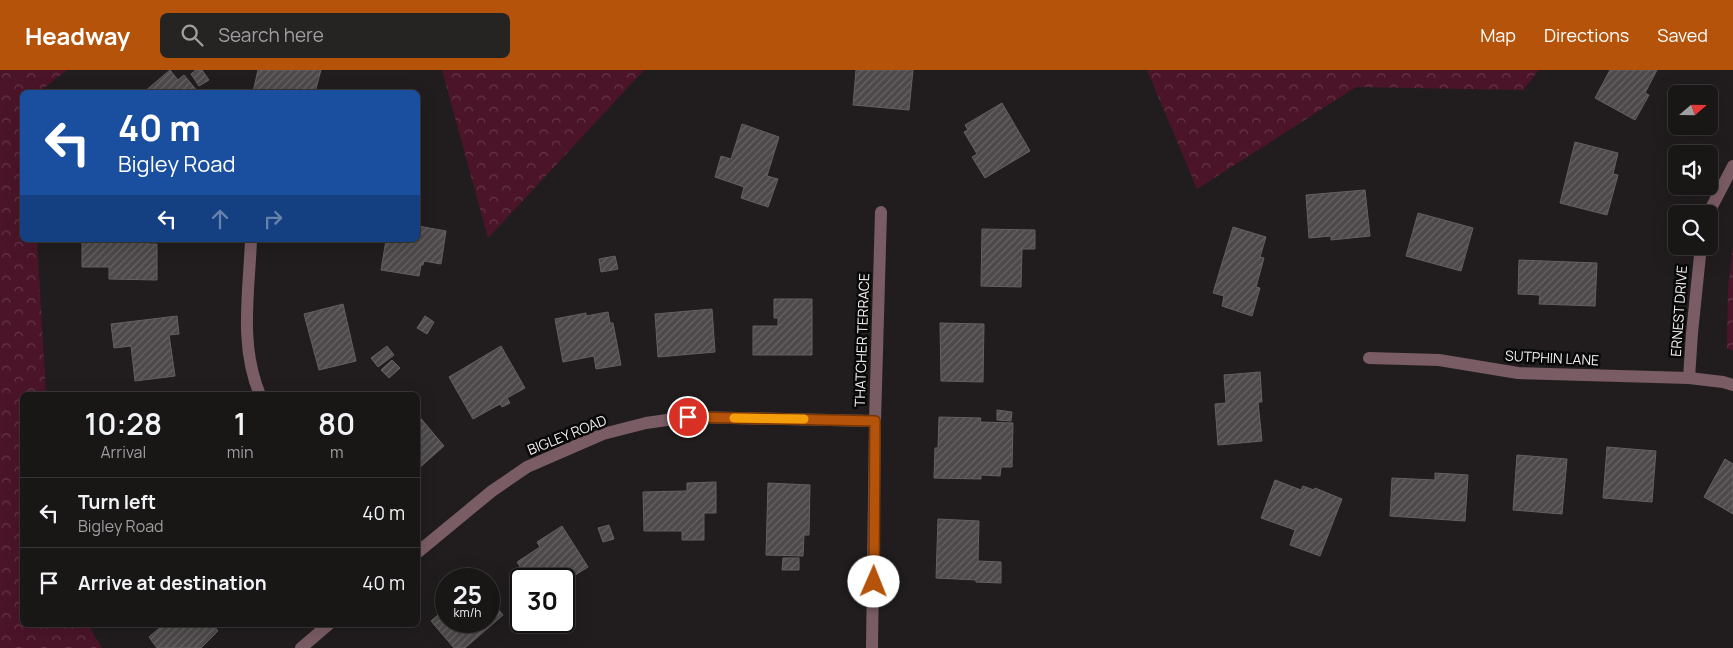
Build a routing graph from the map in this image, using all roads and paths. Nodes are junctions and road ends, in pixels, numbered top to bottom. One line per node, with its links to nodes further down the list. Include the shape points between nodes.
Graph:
1 (1733, 166): 2 (street)
2 (1711, 205)
3 (881, 212): 10 (street, THATCHER TERRACE)
4 (251, 242): 9 (street, via 246,328)
5 (1700, 255): 7 (street, ERNEST DRIVE)
6 (1370, 358): 7 (street, SUTPHIN LANE, via 1439,360 1518,373)
7 (1690, 378): 8 (street, SUTPHIN LANE)
8 (1733, 385)
9 (259, 392)
10 (875, 421): 11 (street, BIGLEY ROAD, via 688,417 603,434 527,467 492,491); 14 (street, THATCHER TERRACE)
11 (420, 550)
12 (326, 627): 13 (street)
13 (301, 648)
14 (872, 648)

